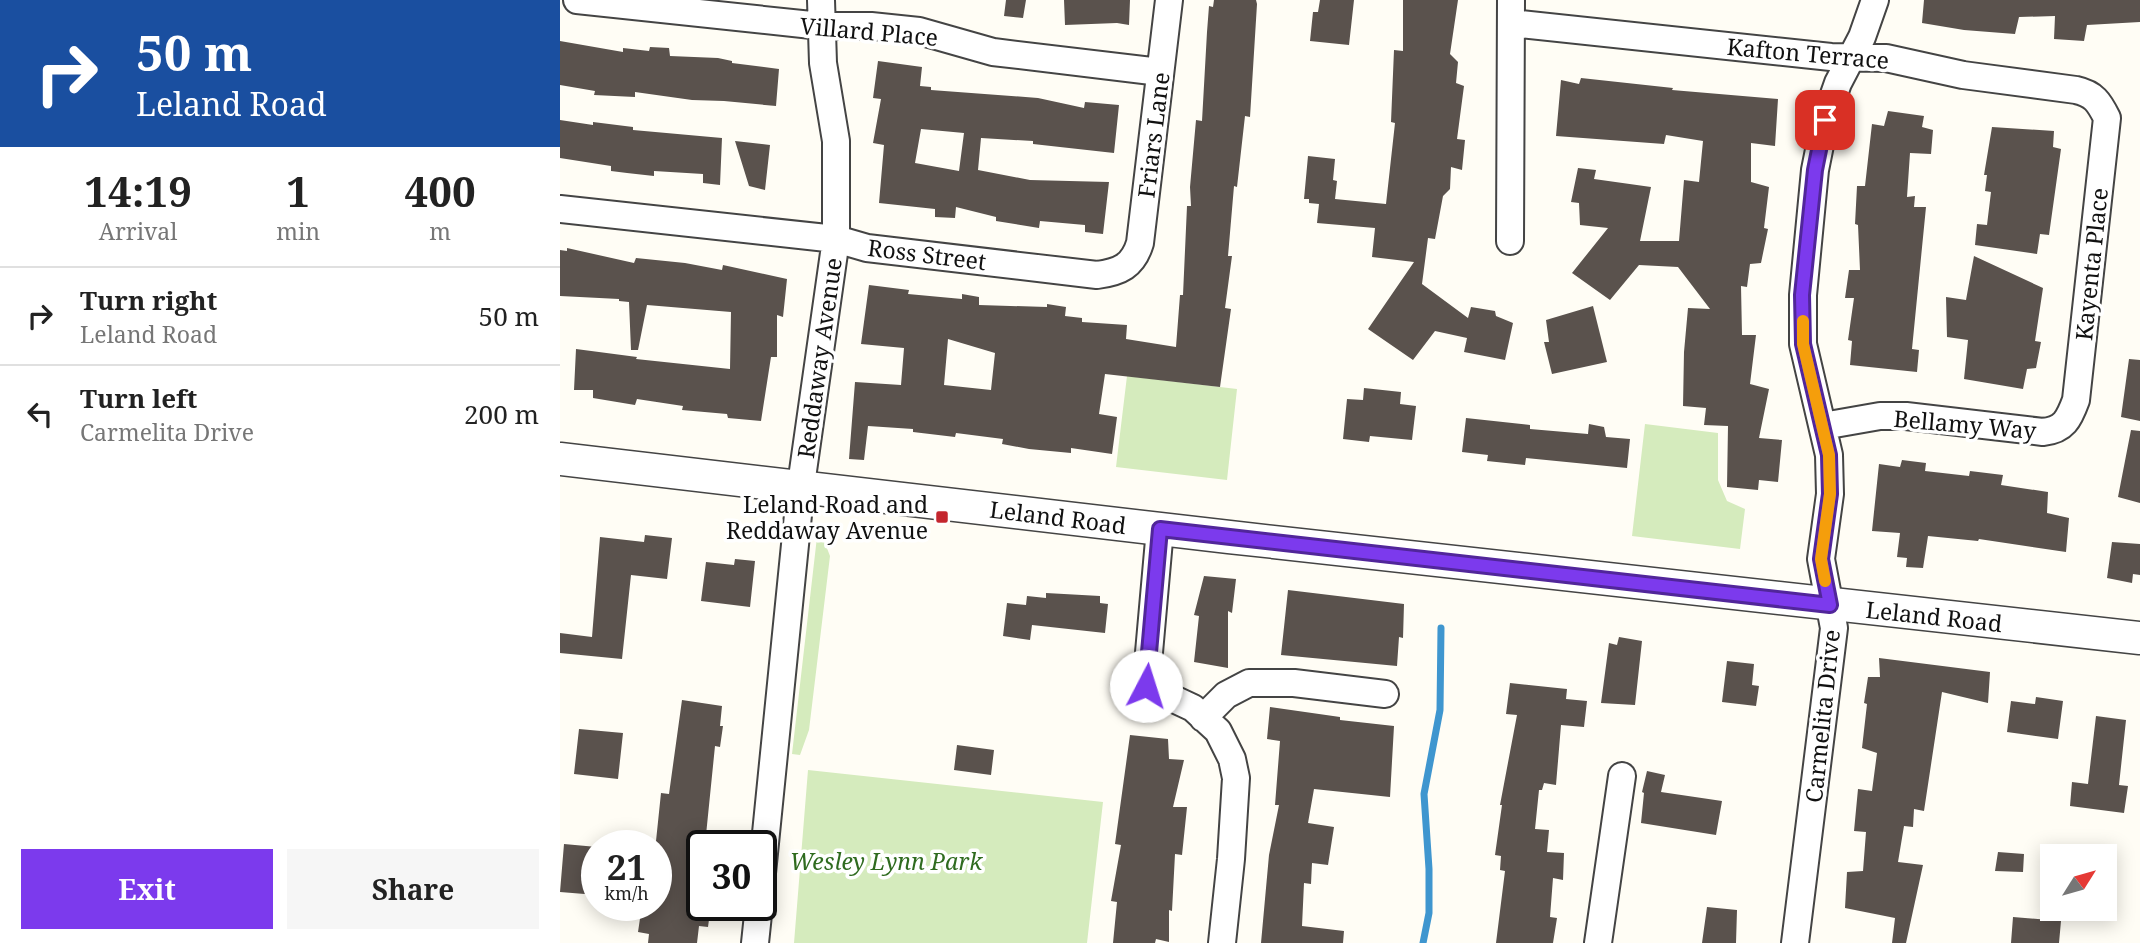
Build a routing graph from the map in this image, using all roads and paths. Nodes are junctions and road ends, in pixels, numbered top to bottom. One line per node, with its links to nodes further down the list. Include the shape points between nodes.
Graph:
1 (577, 0): 6 (street, Villard Place)
2 (821, 0): 6 (street, Reddaway Avenue)
3 (1169, 0): 8 (street, Friars Lane)
4 (1875, 0): 7 (street, Carmelita Drive)
5 (1511, 12): 7 (street, Kafton Terrace); 12 (street)
6 (821, 26): 8 (street, Villard Place, via 919,31 993,52); 11 (street, Reddaway Avenue, via 836,141)
7 (1850, 59): 9 (street, Kafton Terrace, via 1886,58 1963,75 2076,90 2090,93); 15 (street, Carmelita Drive, via 1825,120 1802,295 1803,344)
8 (1160, 72): 13 (street, Friars Lane, via 1140,243)
9 (2100, 102): 14 (street, Kayenta Place, via 2107,118 2106,132 2076,400)
10 (560, 209): 11 (street, Ross Street)
11 (836, 239): 13 (street, Ross Street, via 867,248 1097,275); 17 (street, Reddaway Avenue)
12 (1510, 241)
13 (1127, 267)
14 (2064, 425): 15 (street, Bellamy Way, via 2043,432 1880,416)
15 (1823, 426): 19 (street, Carmelita Drive, via 1830,494 1821,559)
16 (560, 459): 17 (street, Leland Road)
17 (801, 485): 18 (street, Leland Road); 24 (street, Reddaway Avenue)
18 (1160, 529): 19 (street, Leland Road); 22 (street, via 1146,686 1193,708)
19 (1830, 605): 20 (street, Leland Road); 29 (street, Carmelita Drive, via 1834,628)
20 (2140, 638)
21 (1385, 694): 22 (street, via 1294,683 1249,683 1226,695)
22 (1203, 718): 27 (street, via 1218,732 1236,778)
23 (1622, 776): 28 (street)
24 (766, 830)
25 (757, 921): 26 (street)
26 (755, 943)
27 (1222, 943)
28 (1598, 943)
29 (1795, 943)

